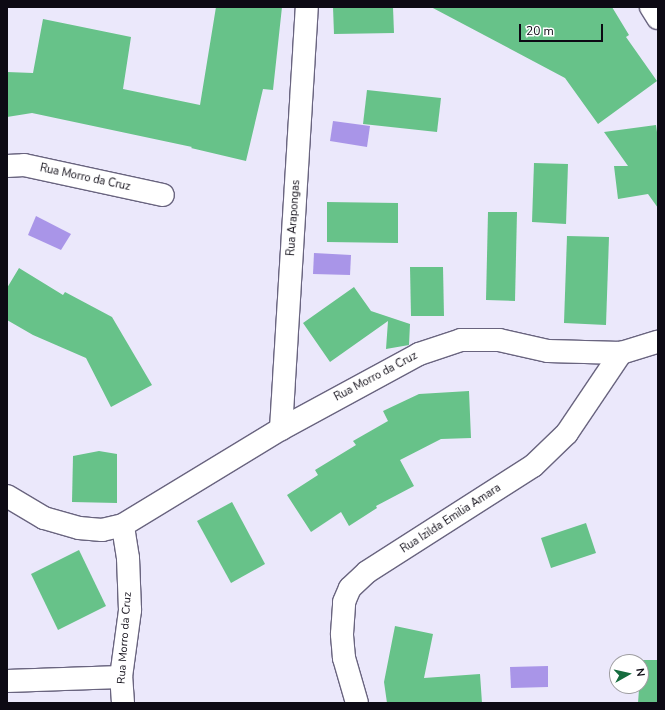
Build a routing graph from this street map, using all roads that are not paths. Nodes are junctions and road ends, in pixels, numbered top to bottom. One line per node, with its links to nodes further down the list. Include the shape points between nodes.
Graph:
1 (307, 7): 8 (street, Rua Arapongas)
2 (651, 7): 3 (street)
3 (658, 18)
4 (7, 166): 5 (street, Rua Morro da Cruz, via 24,165)
5 (163, 195)
6 (658, 342): 7 (street, Rua Morro da Cruz)
7 (621, 353): 8 (street, Rua Morro da Cruz, via 548,350 499,340 461,340 419,354); 14 (street, Rua Izilda Emilia Amara, via 567,433 533,466 366,572 350,588 344,602 342,634 344,658)
8 (281, 429): 10 (street, Rua Morro da Cruz)
9 (7, 496): 10 (street, Rua Morro da Cruz, via 44,518 79,528 102,530)
10 (124, 526): 11 (street, Rua Morro da Cruz, via 130,610)
11 (121, 677): 12 (street); 13 (street, Rua Morro da Cruz)
12 (7, 681)
13 (123, 703)
14 (357, 703)

